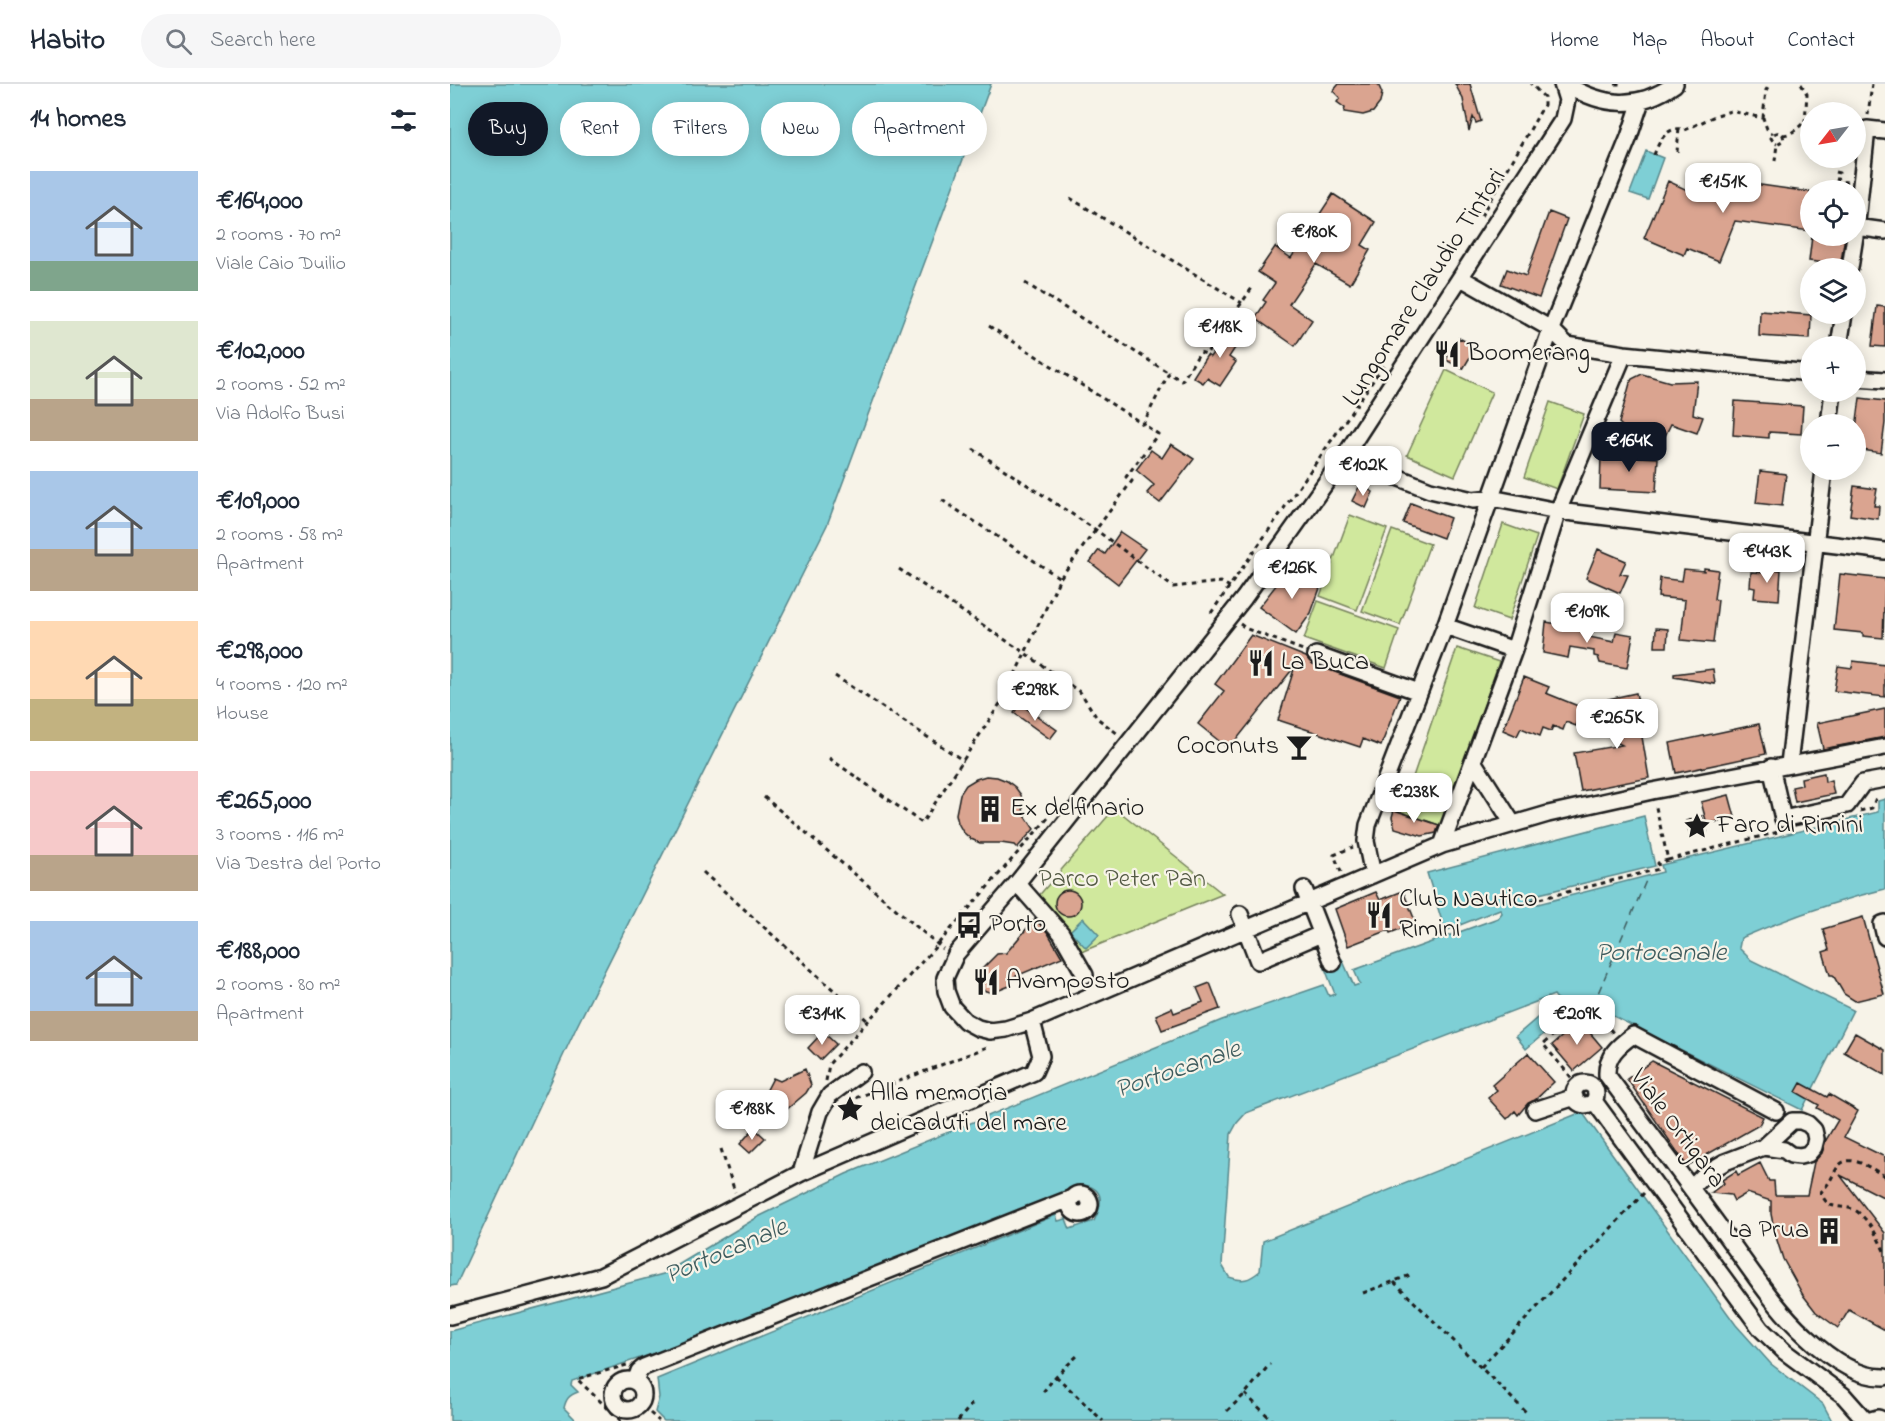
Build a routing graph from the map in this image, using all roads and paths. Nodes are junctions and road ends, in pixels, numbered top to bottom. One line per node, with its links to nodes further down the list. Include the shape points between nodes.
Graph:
1 (1531, 84): 24 (path, Lungomare Claudio Tintori, via 1544,97 1544,105)
2 (1564, 84): 9 (street, via 1585,96 1613,103); 27 (street, Lungomare Claudio Tintori, via 1567,100 1563,118)
3 (1616, 84): 4 (path)
4 (1622, 84)
5 (1675, 84): 9 (street)
6 (1770, 84): 11 (path)
7 (1802, 84): 10 (path, via 1808,94)
8 (1872, 84): 14 (path)
9 (1641, 101): 32 (street)
10 (1807, 102)
11 (1763, 118): 13 (path, via 1731,111 1685,130); 16 (path)
12 (1800, 126): 17 (path)
13 (1679, 128): 19 (path); 20 (path, via 1659,140)
14 (1867, 129): 15 (street); 22 (street)
15 (1885, 131)
16 (1773, 134): 17 (path); 18 (path, via 1771,138)
17 (1783, 135): 18 (path, via 1784,140)
18 (1777, 144): 21 (path)
19 (1677, 152)
20 (1654, 155)
21 (1775, 160)
22 (1862, 180)
23 (1070, 198): 30 (path)
24 (1476, 225)
25 (1885, 231): 26 (street)
26 (1866, 232)
27 (1461, 278): 32 (street); 41 (street, Lungomare Claudio Tintori)
28 (1025, 283): 36 (path)
29 (1252, 288): 30 (path)
30 (1242, 303): 36 (path, via 1206,354 1200,352 1182,381)
31 (989, 326): 39 (path)
32 (1551, 329): 33 (street, via 1567,345); 43 (street)
33 (1624, 354): 35 (street); 45 (street)
34 (1386, 362): 51 (path, Lungomare Claudio Tintori)
35 (1800, 372)
36 (1169, 373): 39 (path)
37 (1866, 379): 38 (street)
38 (1885, 380)
39 (1143, 424): 46 (path, via 1158,434 1126,477 1132,481)
40 (973, 449): 46 (path)
41 (1344, 457): 43 (street, via 1362,459 1430,490 1473,500); 53 (street, Lungomare Claudio Tintori)
42 (1823, 480): 47 (street)
43 (1491, 498): 45 (street); 54 (street)
44 (942, 500): 50 (path)
45 (1558, 511): 47 (street); 55 (street)
46 (1096, 530): 50 (path); 51 (path, via 1173,587 1221,582)
47 (1815, 543): 48 (street); 65 (street)
48 (1885, 551)
49 (899, 569): 56 (path)
50 (1060, 578): 56 (path)
51 (1229, 587): 52 (path, Lungomare Claudio Tintori)
52 (1209, 616)
53 (1230, 616): 57 (path, via 1247,629); 60 (street, Lungomare Claudio Tintori)
54 (1445, 626): 55 (street); 59 (street)
55 (1514, 650): 64 (street)
56 (1025, 653): 60 (path, via 1081,693 1097,718); 63 (path, via 1005,696)
57 (1316, 655): 59 (street)
58 (835, 676): 63 (path)
59 (1419, 692): 72 (street, via 1368,825)
60 (1129, 743): 77 (street, Lungomare Claudio Tintori)
61 (1885, 747): 65 (street)
62 (828, 758): 63 (path, via 922,823)
63 (964, 761)
64 (1473, 761): 71 (street); 73 (street)
65 (1789, 764): 66 (street)
66 (1771, 767): 67 (street, via 1783,819 1847,805 1863,783); 68 (street)
67 (1885, 779)
68 (1652, 790): 71 (street); 79 (path, via 1668,860 1658,863 1659,869)
69 (764, 797): 85 (path)
70 (1052, 813): 85 (path)
71 (1513, 824): 73 (street)
72 (1366, 841): 74 (path); 76 (street)
73 (1442, 845): 76 (street)
74 (1334, 855)
75 (703, 872): 91 (path)
76 (1373, 876): 78 (street)
77 (1017, 883): 87 (street, via 1061,933); 92 (street, Lungomare Claudio Tintori, via 949,965 946,992 965,1021 978,1028 1006,1029)
78 (1306, 895): 82 (street); 83 (street)
79 (1531, 901)
80 (1240, 914): 82 (street)
81 (1885, 923): 84 (street)
82 (1247, 930): 83 (street, via 1258,961); 92 (street)
83 (1321, 934): 86 (street)
84 (1885, 937)
85 (937, 946): 91 (path)
86 (1333, 963)
87 (1085, 975)
88 (1593, 1005): 90 (path)
89 (1578, 1013): 90 (path)
90 (1586, 1017): 93 (path, via 1609,1028)
91 (868, 1021): 97 (path, via 829,1064)
92 (1032, 1021): 104 (street, via 1041,1056 1035,1072)
93 (1622, 1043): 96 (street, Viale Ortigara, via 1606,1063); 101 (street, Viale Ortigara, via 1633,1035)
94 (990, 1046): 100 (path)
95 (861, 1072): 100 (street, via 830,1095)
96 (1611, 1080): 98 (street); 107 (street, Viale Ortigara)
97 (825, 1083)
98 (1594, 1096): 99 (street, via 1589,1105 1582,1105 1575,1097); 106 (street)
99 (1535, 1110)
100 (820, 1112): 104 (street)
101 (1776, 1112)
102 (1764, 1147): 107 (street, via 1725,1162)
103 (721, 1149): 109 (path)
104 (801, 1173): 109 (street)
105 (1885, 1176): 110 (path, via 1850,1160 1840,1163 1821,1192 1829,1205 1860,1213)
106 (1654, 1183): 118 (path); 132 (street, via 1761,1329 1843,1395)
107 (1691, 1188): 120 (street, Viale Ortigara, via 1764,1288 1807,1337 1842,1364 1862,1374)
108 (1072, 1198): 121 (street, via 644,1367)
109 (740, 1205): 114 (street, via 601,1276)
110 (1885, 1253)
111 (1413, 1274): 112 (path)
112 (1394, 1282): 113 (path); 118 (path)
113 (1363, 1293)
114 (450, 1316)
115 (1078, 1355): 119 (path)
116 (1270, 1364): 123 (path)
117 (627, 1365): 127 (path, via 577,1379)
118 (1480, 1367): 126 (path)
119 (1056, 1376): 122 (path); 130 (path)
120 (1885, 1377)
121 (635, 1382): 127 (street, via 643,1399); 127 (street, via 621,1381 613,1394 620,1408)
122 (1043, 1392)
123 (1245, 1394): 125 (path); 131 (path)
124 (975, 1400): 128 (path)
125 (1227, 1411)
126 (1528, 1414)
127 (635, 1416): 129 (path)
128 (961, 1420)
129 (659, 1421)
130 (1103, 1421)
131 (1273, 1421)
132 (1866, 1421): 133 (street)
133 (1885, 1421)

